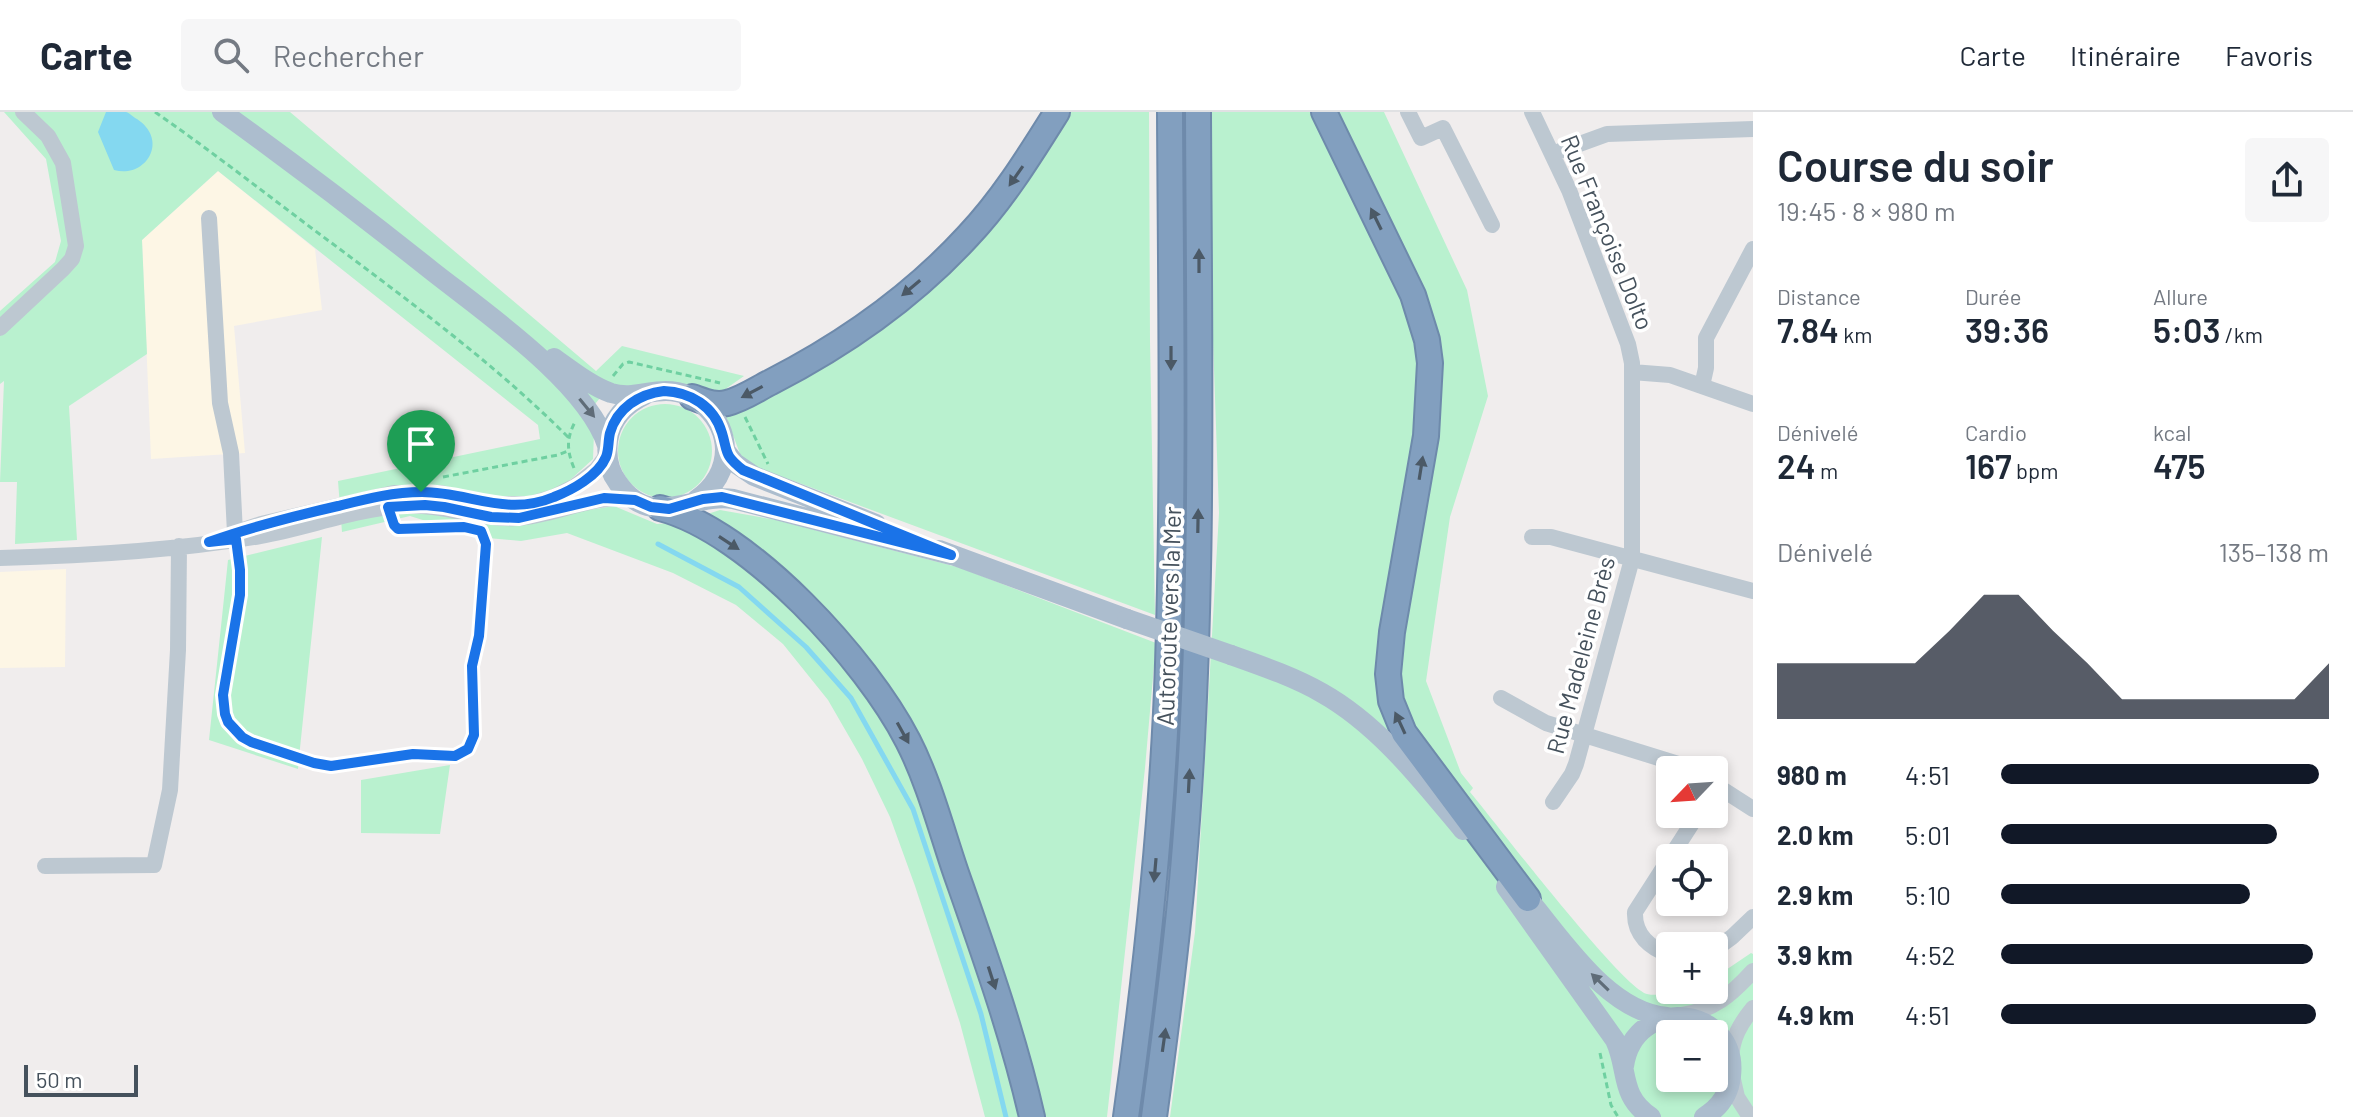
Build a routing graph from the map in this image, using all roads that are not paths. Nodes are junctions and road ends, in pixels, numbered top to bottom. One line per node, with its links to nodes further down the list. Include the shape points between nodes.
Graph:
1 (222, 112): 14 (main road)
2 (1057, 112): 19 (highway, one-way to 19, via 969,236 874,319 737,400 717,404)
3 (1170, 112): 52 (highway, Autoroute vers la Mer, one-way to 52, via 1168,666 1151,912)
4 (1198, 112): 53 (highway, one-way to 4, via 1184,868 1194,680)
5 (1324, 112): 42 (highway, one-way to 5, via 1404,733 1391,701 1392,632 1426,436 1430,363 1413,295)
6 (1408, 112): 12 (street, via 1421,138 1443,128)
7 (1532, 112): 10 (street, Rue Françoise Dolto)
8 (27, 115): 15 (street, via 53,142 63,163 76,246 63,269)
9 (1753, 129): 10 (street, via 1607,134)
10 (1552, 154): 16 (street, Rue Françoise Dolto, via 1628,344)
11 (209, 218): 26 (street, via 220,403 231,453)
12 (1492, 225)
13 (1753, 249): 17 (street, via 1706,338)
14 (490, 316): 18 (main road, via 602,389); 21 (main road, one-way to 21, via 565,383 598,422)
15 (0, 328)
16 (1632, 372): 17 (street, via 1664,373); 31 (street, Rue Madeleine Brès)
17 (1702, 386): 20 (street)
18 (645, 395): 19 (main road, via 664,391); 21 (main road, via 616,418)
19 (692, 397): 22 (main road, via 713,415)
20 (1753, 404)
21 (607, 450): 23 (main road, via 616,481); 26 (street, via 597,469 574,487 531,504 488,504 441,493 385,495 261,524)
22 (725, 450): 24 (main road, via 714,483); 29 (main road, via 754,476)
23 (635, 500): 25 (main road); 26 (street, via 604,498 519,518 425,505 388,507 274,533)
24 (695, 501): 25 (main road); 29 (main road, via 733,499)
25 (660, 508): 51 (highway, one-way to 51, via 711,530 778,580 859,667 896,720 941,830 1012,1039)
26 (235, 536): 28 (street)
27 (1532, 537): 31 (street, via 1551,537)
28 (179, 546): 30 (street); 41 (street, via 170,790 154,865)
29 (951, 555): 40 (main road, bridge, via 1323,693 1389,747)
30 (0, 558)
31 (1632, 559): 32 (street); 34 (street, Rue Madeleine Brès)
32 (1753, 591)
33 (1501, 698): 34 (street, via 1536,719)
34 (1584, 735): 35 (street); 37 (street, Rue Madeleine Brès, via 1572,774)
35 (1656, 757)
36 (1728, 795): 38 (street)
37 (1553, 802)
38 (1753, 809)
39 (1689, 828): 45 (street, via 1635,912 1640,935)
40 (1486, 859): 42 (main road); 50 (main road, via 1615,1040)
41 (45, 866)
42 (1528, 899): 48 (main road, one-way to 42, via 1640,1012 1613,995)
43 (1753, 917): 44 (street)
44 (1728, 940)
45 (1656, 948)
46 (1753, 971): 48 (street, via 1704,1011)
47 (1753, 1008): 49 (street, via 1734,1038)
48 (1669, 1011): 49 (main road, via 1713,1029 1727,1049); 50 (main road, via 1639,1033 1627,1051)
49 (1731, 1069): 55 (main road, via 1725,1096); 56 (street, via 1737,1097)
50 (1624, 1070): 54 (main road, via 1630,1095)
51 (1032, 1117)
52 (1126, 1117)
53 (1154, 1117)
54 (1651, 1117)
55 (1704, 1117)
56 (1750, 1117)

